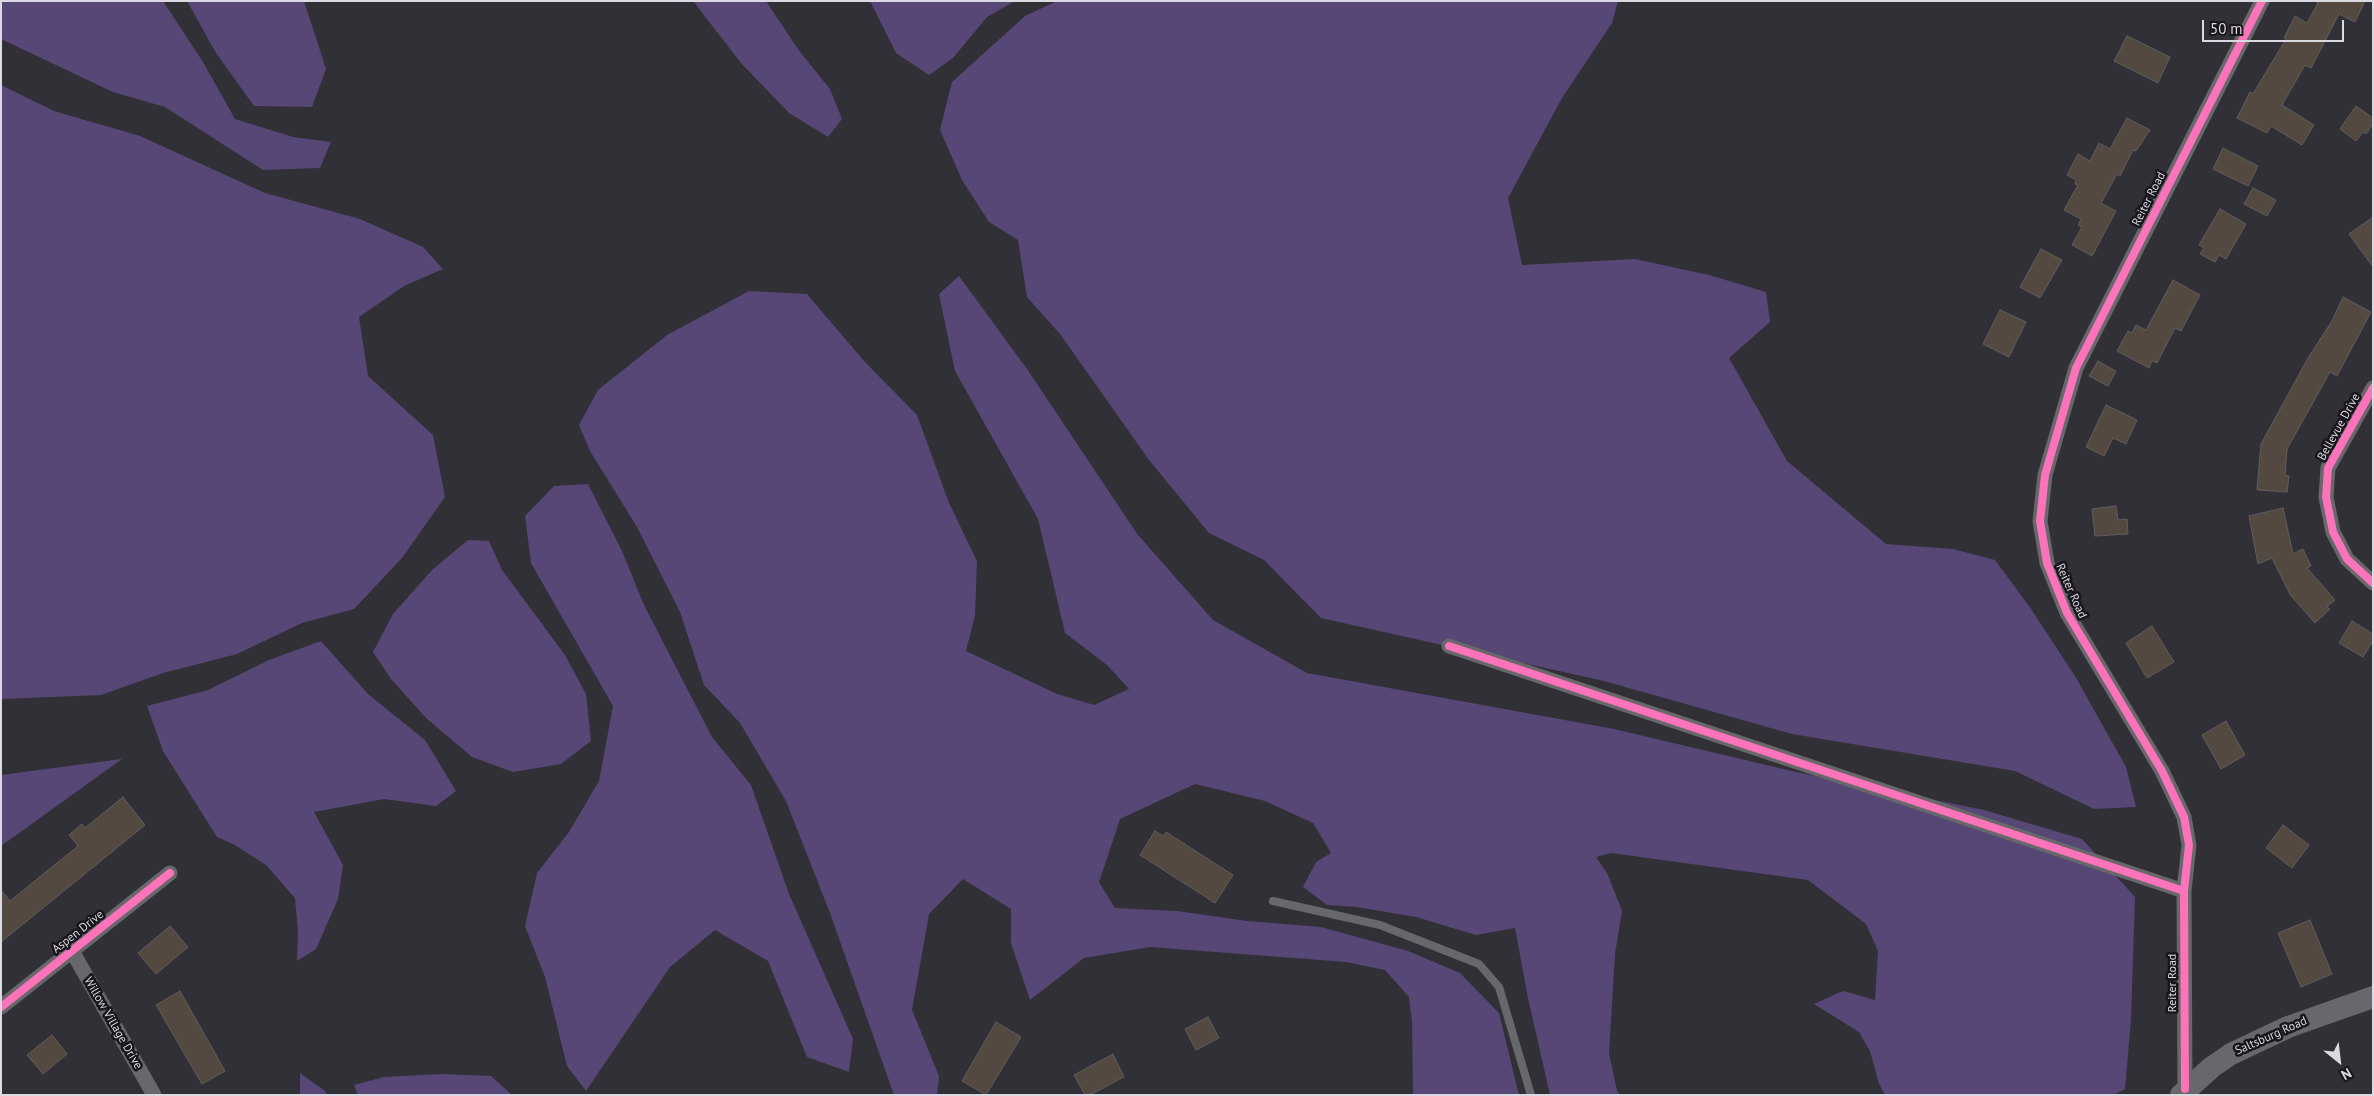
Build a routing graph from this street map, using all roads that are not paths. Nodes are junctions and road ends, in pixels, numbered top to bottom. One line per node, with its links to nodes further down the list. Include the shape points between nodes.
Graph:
1 (2262, 1): 6 (street, Reiter Road, via 2076,368 2045,475 2040,521 2047,563 2067,613 2162,771 2184,817 2189,845)
2 (2373, 388): 3 (street, Bellevue Drive, via 2328,468 2326,497 2333,532 2347,559)
3 (2373, 582)
4 (1450, 646): 6 (street)
5 (170, 873): 8 (street, Aspen Drive)
6 (2184, 891): 11 (street, Reiter Road)
7 (1273, 901): 13 (lane, via 1380,925 1479,964 1499,987)
8 (72, 951): 10 (street, Aspen Drive); 12 (street, Willow Village Drive)
9 (2373, 997): 11 (main road, Saltsburg Road, via 2288,1027 2246,1046 2212,1067)
10 (1, 1007)
11 (2183, 1092)
12 (154, 1095)
13 (1531, 1095)

